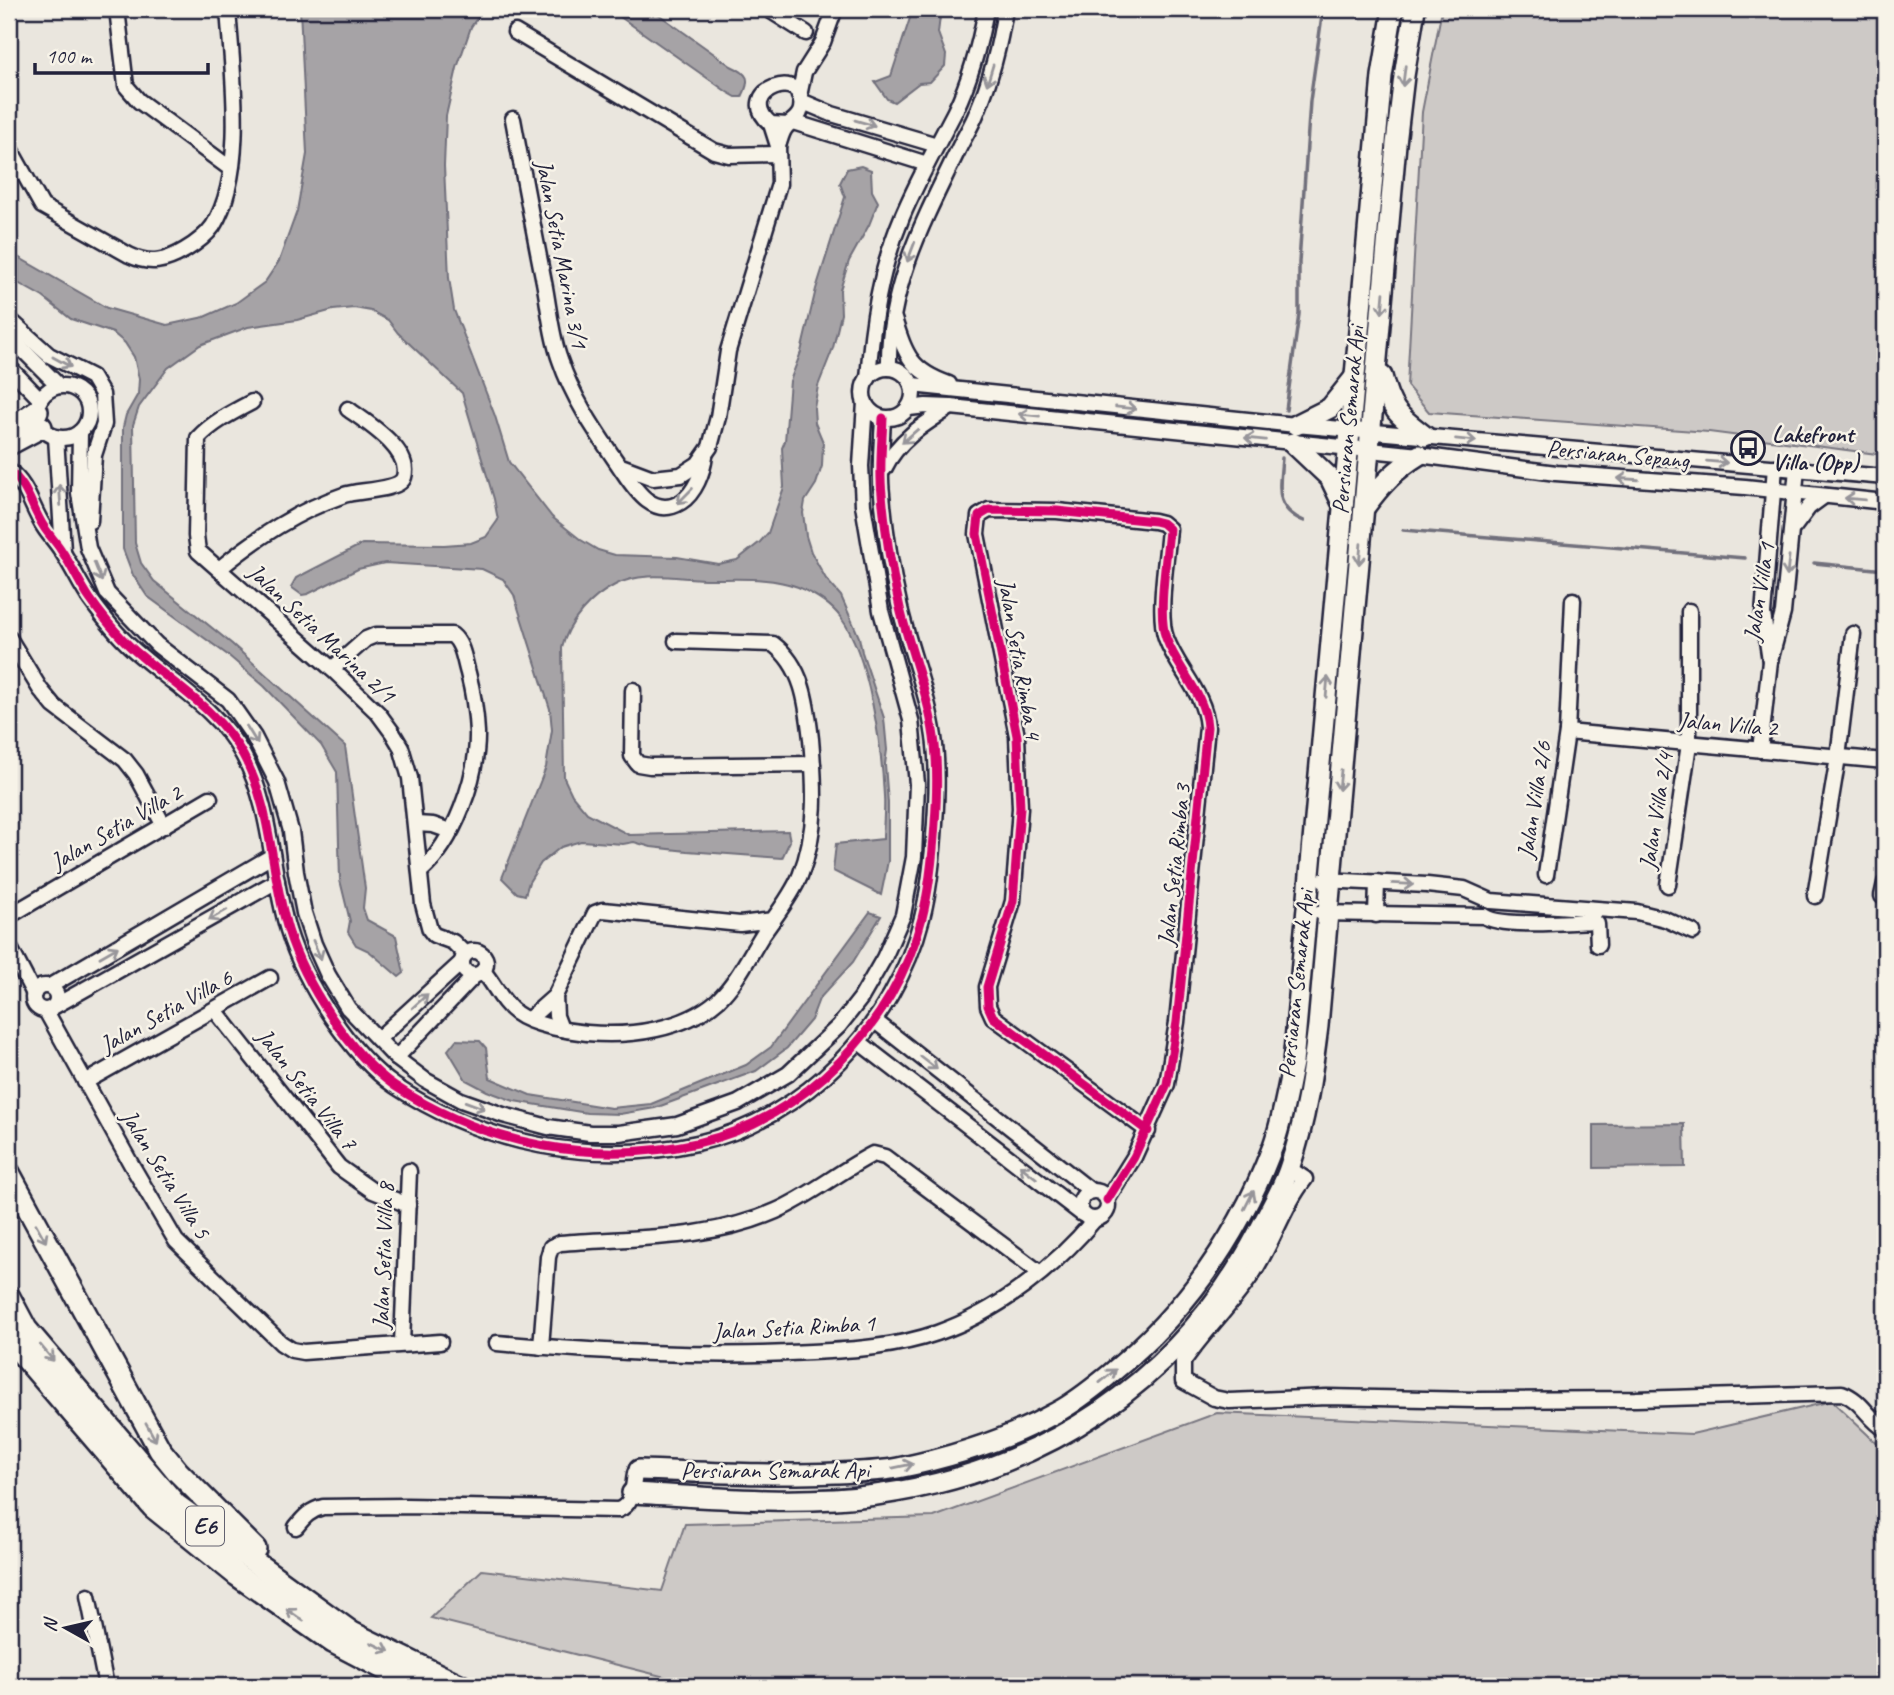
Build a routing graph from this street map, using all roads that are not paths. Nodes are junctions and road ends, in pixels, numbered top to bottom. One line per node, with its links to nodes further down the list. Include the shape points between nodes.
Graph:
1 (117, 9): 24 (street, via 126,86 139,101)
2 (228, 9): 24 (street, via 235,115)
3 (768, 9): 11 (street)
4 (835, 9): 9 (street)
5 (986, 9): 19 (street, via 970,71)
6 (1005, 9): 20 (street, one-way to 20, via 991,76)
7 (1393, 9): 33 (main road, Persiaran Semarak Api, via 1382,76)
8 (1415, 9): 30 (main road, Persiaran Semarak Api, one-way to 30, via 1398,131)
9 (829, 25): 11 (street); 12 (street)
10 (515, 32): 22 (street, via 714,151 729,155)
11 (806, 33): 12 (street)
12 (815, 54): 13 (street)
13 (804, 72): 14 (street); 15 (street)
14 (784, 85): 15 (street); 17 (street, via 770,88 761,99 762,113)
15 (800, 98): 18 (street, via 800,113); 19 (street, one-way to 19, via 813,107)
16 (513, 119): 55 (street, Jalan Setia Marina 3/1, via 557,353 602,444)
17 (771, 124): 18 (street); 22 (street)
18 (790, 124): 22 (street); 23 (street)
19 (939, 140): 20 (street); 23 (street)
20 (960, 146): 26 (street)
21 (9, 147): 24 (street, via 42,206 144,262 178,254 213,226)
22 (778, 150): 54 (street, via 779,184 729,351 718,417)
23 (927, 164): 25 (street)
24 (231, 169)
25 (901, 218): 26 (street); 34 (street, via 877,293)
26 (920, 227): 27 (street, one-way to 27)
27 (893, 314): 32 (street); 37 (street, via 916,368)
28 (9, 319): 73 (street, one-way to 73, via 49,355 92,377 102,394 104,424 94,456)
29 (9, 336): 36 (street)
30 (1378, 358): 46 (main road, Persiaran Semarak Api); 49 (main road, via 1388,400)
31 (9, 368): 44 (street)
32 (889, 368): 34 (street); 35 (street, via 903,373)
33 (1354, 377): 48 (main road, via 1330,408); 50 (main road, Persiaran Semarak Api)
34 (868, 379): 39 (street)
35 (912, 385): 37 (street); 41 (street)
36 (59, 386): 44 (street, via 45,393); 47 (street, via 69,386 85,397 89,416)
37 (970, 392): 48 (street, one-way to 48)
38 (252, 402): 75 (street, Jalan Setia Marina 2/1, via 198,438 198,551)
39 (865, 402): 43 (street); 129 (street, one-way to 39, via 461,1100 503,1115 590,1133 631,1131 677,1125 738,1103 788,1074 839,1026 861,998 902,915 914,857 918,784 911,720 881,611 863,505)
40 (951, 407): 41 (street); 48 (street, one-way to 40); 59 (street, one-way to 59, via 903,442)
41 (909, 408): 43 (street)
42 (348, 409): 75 (street, via 384,435 399,454 404,478 385,488 340,496 291,517)
43 (883, 418): 59 (street)
44 (43, 419): 45 (highway); 47 (street, via 64,438); 51 (highway); 74 (street, one-way to 44)
45 (9, 430)
46 (1371, 430): 49 (street, Persiaran Sepang); 50 (street, Persiaran Sepang); 52 (main road, Persiaran Semarak Api)
47 (80, 432): 73 (street, via 79,493)
48 (1295, 434): 50 (street); 68 (main road, via 1330,478)
49 (1425, 436): 56 (street, Persiaran Sepang, one-way to 56)
50 (1348, 439): 52 (street, Persiaran Sepang); 68 (main road, Persiaran Semarak Api)
51 (9, 444)
52 (1369, 450): 53 (street, Persiaran Sepang); 69 (main road, Persiaran Semarak Api)
53 (1419, 455): 62 (street, Persiaran Sepang, one-way to 53, via 1556,474); 69 (main road, via 1397,469)
54 (705, 456): 61 (street, via 684,474); 66 (street, one-way to 66, via 704,469 689,496 670,507)
55 (619, 466): 61 (street); 66 (street, Jalan Setia Marina 3/1)
56 (1775, 467): 57 (street, Persiaran Sepang); 63 (street, Jalan Villa 1)
57 (1797, 469): 60 (street, Persiaran Sepang); 64 (street, Jalan Villa 1)
58 (9, 471): 74 (street, via 24,485 43,526)
59 (881, 475): 124 (street, via 899,607 935,739 937,797 933,860 922,920 905,968)
60 (1885, 477)
61 (653, 478): 66 (street)
62 (1745, 487): 63 (street, Persiaran Sepang); 72 (street, via 1763,505)
63 (1773, 491): 64 (street, Persiaran Sepang); 72 (street, Jalan Villa 1)
64 (1796, 493): 65 (street, Persiaran Sepang); 71 (street, Jalan Villa 1)
65 (1824, 496): 67 (street, Persiaran Sepang, one-way to 65); 71 (street, via 1809,507)
66 (645, 500)
67 (1885, 502)
68 (1343, 504): 97 (main road, Persiaran Semarak Api, one-way to 68)
69 (1364, 509): 98 (main road, Persiaran Semarak Api, one-way to 98)
70 (1169, 529): 132 (street, Jalan Setia Rimba 3, via 1162,624 1166,640 1206,713 1207,727 1175,1034 1167,1084); 132 (street, Jalan Setia Rimba 4, via 1154,521 1057,511 989,510 978,516 977,534 1017,736 1020,808 1013,901 987,987 988,1006 993,1017)
71 (1792, 531): 81 (street, Jalan Villa 1, one-way to 81, via 1783,613)
72 (1771, 533): 81 (street, Jalan Villa 1, via 1763,614)
73 (88, 548): 127 (street, one-way to 127, via 107,593 157,645 228,700 254,737 277,782 314,944 348,1008)
74 (64, 553): 94 (street, via 106,622 214,716 241,751 261,792)
75 (219, 569): 82 (street, Jalan Setia Marina 2/1)
76 (1573, 600): 84 (street, Jalan Villa 2/6)
77 (1689, 611): 85 (street, Jalan Villa 2/4)
78 (1853, 634): 87 (street)
79 (9, 638): 92 (street, via 54,706 125,760)
80 (676, 641): 89 (street, via 773,644 783,651 803,689)
81 (1770, 661): 86 (street, Jalan Villa 1)
82 (332, 669): 91 (street, Jalan Setia Marina 2/1, via 378,713 401,747); 93 (street, via 376,635 452,635 457,639 473,693 477,733 470,779)
83 (633, 690): 89 (street, via 632,756 638,764)
84 (1567, 732): 85 (street, Jalan Villa 2); 96 (street, Jalan Villa 2/6)
85 (1689, 744): 86 (street, Jalan Villa 2); 101 (street, Jalan Villa 2/4)
86 (1760, 750): 87 (street, Jalan Villa 2)
87 (1838, 757): 88 (street, Jalan Villa 2); 102 (street)
88 (1885, 761)
89 (813, 764): 109 (street, via 816,786 807,853)
90 (210, 798): 92 (street, Jalan Setia Villa 2)
91 (416, 824): 93 (street); 95 (street, Jalan Setia Marina 2/1)
92 (164, 826): 107 (street, Jalan Setia Villa 2)
93 (450, 831): 95 (street)
94 (272, 856): 99 (street); 118 (street, one-way to 94)
95 (420, 872): 115 (street, Jalan Setia Marina 2/1, via 430,930 453,942)
96 (1546, 875)
97 (1310, 879): 98 (street); 104 (main road, Persiaran Semarak Api)
98 (1330, 880): 100 (street); 105 (main road, Persiaran Semarak Api)
99 (277, 881): 121 (street, one-way to 121); 128 (street, via 289,932 308,978 335,1022 367,1060 393,1084 501,1137 590,1153 664,1151 728,1136 810,1087)
100 (1377, 882): 103 (street, one-way to 103, via 1464,889); 106 (street)
101 (1668, 885)
102 (1815, 896)
103 (1491, 901): 108 (street); 111 (street, via 1637,912 1665,926)
104 (1307, 913): 105 (street); 148 (main road, Persiaran Semarak Api, one-way to 104, via 816,1474 898,1468 998,1441 1058,1412 1128,1360 1195,1289 1222,1250 1274,1143 1293,1063)
105 (1328, 914): 106 (street); 133 (main road, Persiaran Semarak Api, via 1310,1089)
106 (1376, 915): 108 (street)
107 (9, 916)
108 (1484, 916): 112 (street, via 1491,921 1594,921)
109 (773, 920): 110 (street); 114 (street)
110 (740, 924): 114 (street); 120 (street, via 603,910 595,913)
111 (1693, 932)
112 (1598, 945)
113 (9, 946): 119 (street)
114 (753, 950): 125 (street, via 718,1000 680,1022 606,1035)
115 (464, 958): 116 (street, via 464,970); 116 (street, via 481,952 487,961); 127 (street, one-way to 115)
116 (479, 973): 123 (street, via 509,1007); 129 (street)
117 (270, 978): 122 (street, Jalan Setia Villa 6)
118 (50, 986): 119 (street, via 38,988); 121 (street, via 58,995)
119 (34, 994): 121 (street, via 34,1004 42,1010)
120 (555, 996): 123 (street); 125 (street)
121 (51, 1008): 131 (street, Jalan Setia Villa 5)
122 (215, 1010): 131 (street, Jalan Setia Villa 6); 138 (street, Jalan Setia Villa 7, via 338,1167 373,1191)
123 (529, 1019): 125 (street)
124 (875, 1021): 126 (street); 128 (street)
125 (561, 1029)
126 (896, 1037): 130 (street); 136 (street, one-way to 136)
127 (378, 1039): 129 (street)
128 (859, 1042): 130 (street)
129 (396, 1058)
130 (880, 1059): 139 (street, one-way to 130)
131 (85, 1082): 145 (street, Jalan Setia Villa 5, via 181,1248 281,1343 303,1352)
132 (1148, 1131): 137 (street, Jalan Setia Rimba 3)
133 (1290, 1169): 147 (street, via 1305,1179 1268,1248 1240,1292 1183,1362 1184,1381 1214,1398 1636,1399 1842,1393 1858,1401); 149 (main road, Persiaran Semarak Api, via 1241,1263 1192,1331 1125,1394 1064,1436 1010,1460 875,1495 814,1499)
134 (409, 1171): 138 (street, Jalan Setia Villa 8)
135 (9, 1173): 152 (highway, one-way to 152, via 160,1450 246,1541)
136 (1091, 1191): 137 (street); 139 (street, via 1082,1198 1080,1209)
137 (1107, 1200): 139 (street, via 1105,1212)
138 (408, 1205): 145 (street, Jalan Setia Villa 8)
139 (1089, 1217): 140 (street, Jalan Setia Rimba 1, via 1068,1248)
140 (1039, 1272): 146 (street, Jalan Setia Rimba 1, via 997,1304 937,1333 865,1349 694,1355); 146 (street, via 885,1157 873,1154 777,1210 733,1226 671,1237 551,1247)
141 (9, 1297): 152 (highway, E6, one-way to 152, via 26,1329 176,1505)
142 (9, 1334): 154 (highway, E6, one-way to 142, via 333,1642 237,1575 153,1507)
143 (440, 1342): 145 (street, Jalan Setia Villa 5)
144 (497, 1343): 146 (street, Jalan Setia Rimba 1)
145 (402, 1344)
146 (541, 1347)
147 (1885, 1429)
148 (639, 1470): 149 (street)
149 (632, 1493): 150 (street, via 623,1509 606,1511 323,1507 314,1508)
150 (296, 1527)
151 (88, 1596): 153 (street)
152 (352, 1633): 155 (highway, E6, one-way to 155)
153 (106, 1686)
154 (417, 1686)
155 (461, 1686)

